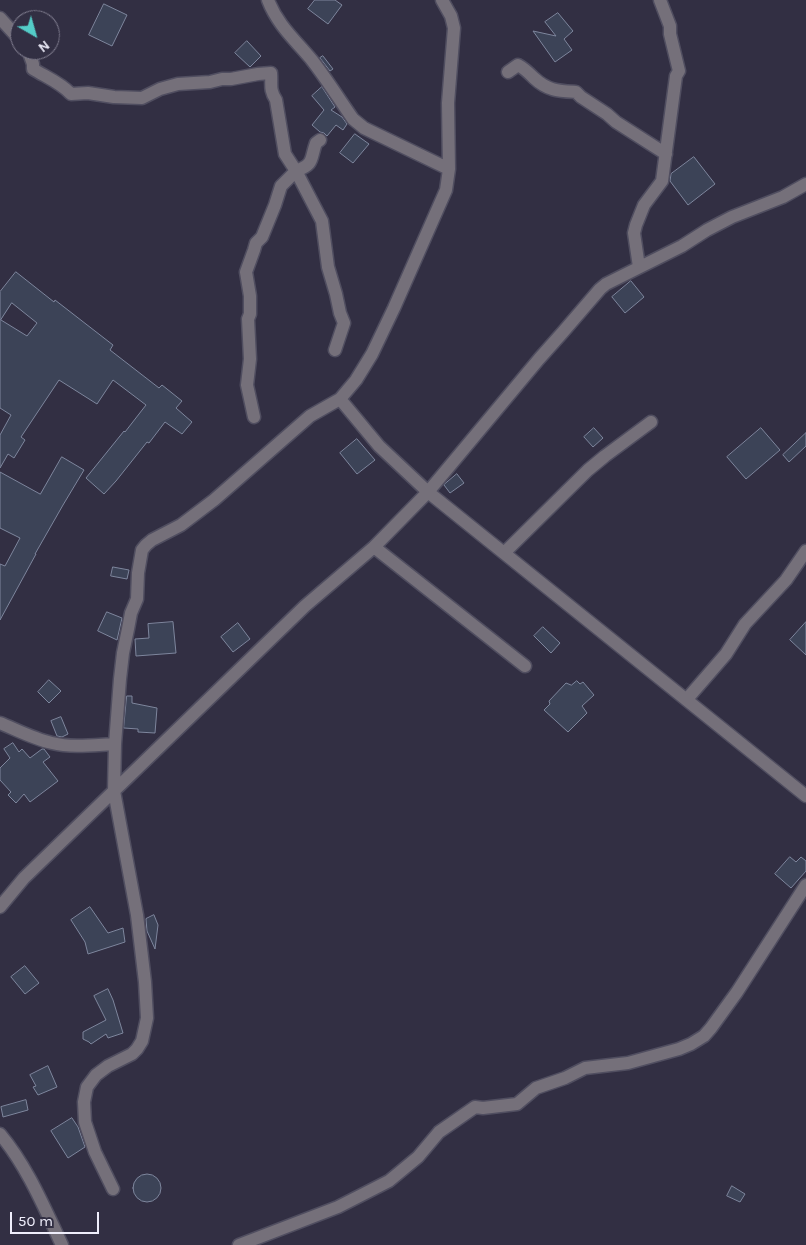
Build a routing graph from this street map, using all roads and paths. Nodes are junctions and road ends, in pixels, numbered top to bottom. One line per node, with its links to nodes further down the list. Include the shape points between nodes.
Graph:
1 (268, 0): 10 (street, via 284,29 313,61 358,124)
2 (442, 0): 10 (street, via 454,28 448,103)
3 (660, 0): 9 (street, via 670,26 679,71)
4 (0, 18): 5 (street)
5 (10, 29)
6 (32, 60): 11 (street, via 33,69 71,94 122,97 142,98 178,84 271,73 270,83 286,154)
7 (508, 72): 9 (street, via 518,65 544,86 576,92)
8 (320, 140): 11 (street, via 309,164)
9 (666, 154): 13 (street, via 662,181 644,205 634,233)
10 (449, 169): 15 (street, via 446,190 394,308 372,354)
11 (296, 171): 14 (street, via 322,220 328,267 344,323); 16 (street, via 281,186 246,272 250,296 247,386)
12 (806, 184): 13 (street, via 783,197 732,217)
13 (639, 267): 18 (street, via 606,284 593,296)
14 (335, 350)
15 (340, 399): 18 (street, via 379,446); 25 (street, via 310,416 214,500 182,525 152,540 142,550 137,599 123,653)
16 (254, 417)
17 (651, 422): 21 (street, via 588,470)
18 (428, 492): 19 (street); 21 (street)
19 (374, 546): 22 (street); 26 (street, via 305,606)
20 (806, 551): 23 (street, via 786,580 745,624 726,654)
21 (504, 553): 23 (street)
22 (525, 666)
23 (687, 699): 27 (street)
24 (0, 723): 25 (street, via 53,744)
25 (115, 744): 26 (street)
26 (114, 791): 29 (street, via 24,878); 31 (street, via 137,915 147,1018 137,1049 96,1075 87,1087 84,1102 85,1122 95,1152)
27 (806, 796)
28 (806, 885): 33 (street, via 737,992 704,1036 679,1049 628,1063 585,1068 536,1088 516,1104 475,1107 439,1132 418,1158 389,1181 338,1206)
29 (0, 907)
30 (0, 1134): 32 (street, via 14,1151)
31 (113, 1188)
32 (62, 1245)
33 (239, 1245)

